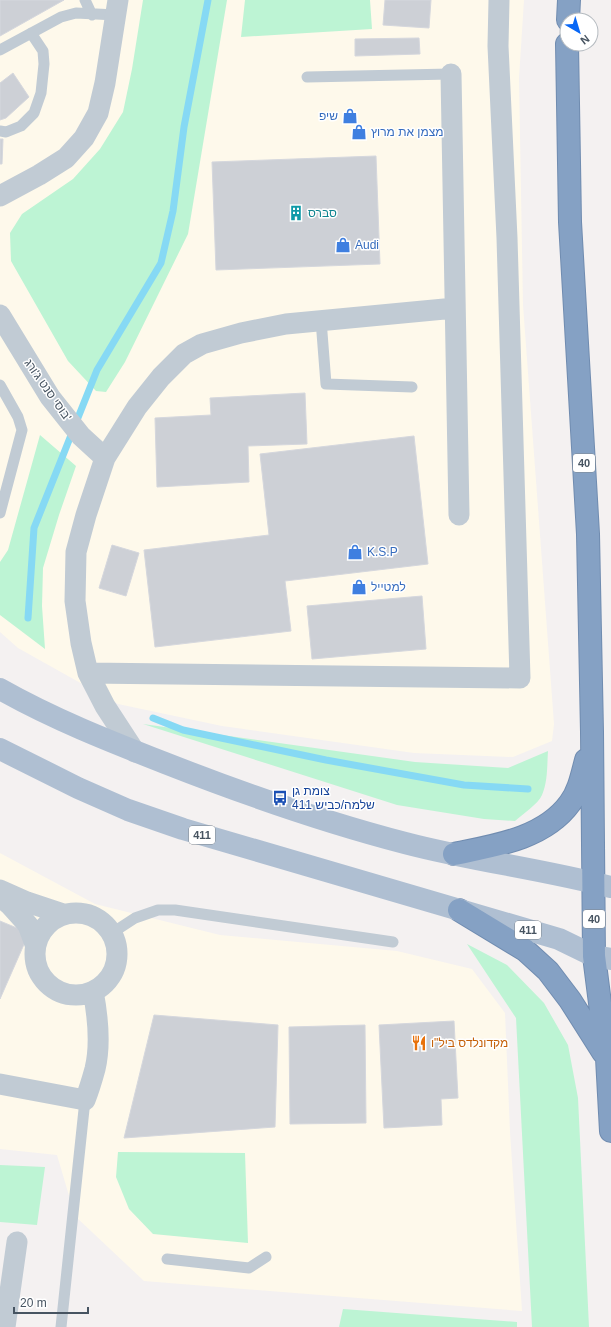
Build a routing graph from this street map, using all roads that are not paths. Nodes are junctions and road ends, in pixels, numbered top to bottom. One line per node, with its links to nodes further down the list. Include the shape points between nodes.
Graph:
1 (85, 0): 6 (lane)
2 (499, 0): 22 (street, via 498,46 508,246 520,678)
3 (569, 0): 5 (highway)
4 (117, 8): 6 (lane); 13 (street, via 98,113 84,138 66,158)
5 (568, 12)
6 (92, 15): 7 (lane, via 76,14 61,17)
7 (32, 33): 8 (lane); 12 (lane, via 43,52 41,92 34,113 21,126 6,132)
8 (0, 50)
9 (567, 52): 24 (highway, 40, via 570,222 588,534)
10 (451, 74): 11 (lane); 14 (street)
11 (307, 77)
12 (0, 131)
13 (0, 196)
14 (455, 308): 16 (street); 21 (street)
15 (0, 315): 19 (street, בוסי סנט ג'ורג', via 50,397 81,436)
16 (321, 320): 18 (lane, via 326,384); 19 (street, via 241,333 202,344 184,354 161,376)
17 (0, 386): 20 (lane, via 18,417 22,430)
18 (412, 387)
19 (101, 454): 22 (street, via 76,552 75,600)
20 (0, 513)
21 (460, 515)
22 (88, 673): 26 (street, via 108,711)
23 (0, 689): 26 (main road, via 65,722)
24 (592, 732): 27 (highway, via 580,783 570,804 552,821 534,832 506,843); 28 (highway, 40)
25 (0, 749): 31 (main road, 411, via 128,810 183,829)
26 (135, 752): 27 (main road, via 294,810 405,843)
27 (454, 854): 28 (main road)
28 (602, 885): 36 (highway, 40)
29 (0, 890): 32 (street)
30 (0, 896): 35 (street, via 28,925)
31 (459, 910): 36 (main road, 411, via 559,939); 38 (highway, via 525,950 548,971)
32 (63, 914): 33 (street, via 77,912 91,915 103,922); 35 (street, via 41,931)
33 (112, 933): 34 (lane, via 135,918 158,910 176,910); 37 (street, via 116,946 116,960 112,973 104,984)
34 (393, 942)
35 (36, 944): 37 (street, via 34,957 44,981 67,994 80,995)
36 (602, 958): 38 (highway, 40)
37 (93, 991): 40 (street, via 98,1015 98,1045)
38 (607, 1058): 41 (highway, 40)
39 (0, 1084): 40 (street)
40 (86, 1100): 46 (lane)
41 (611, 1131)
42 (17, 1242): 45 (street)
43 (266, 1257): 44 (lane, via 249,1268)
44 (167, 1259)
45 (5, 1327)
46 (61, 1327)

